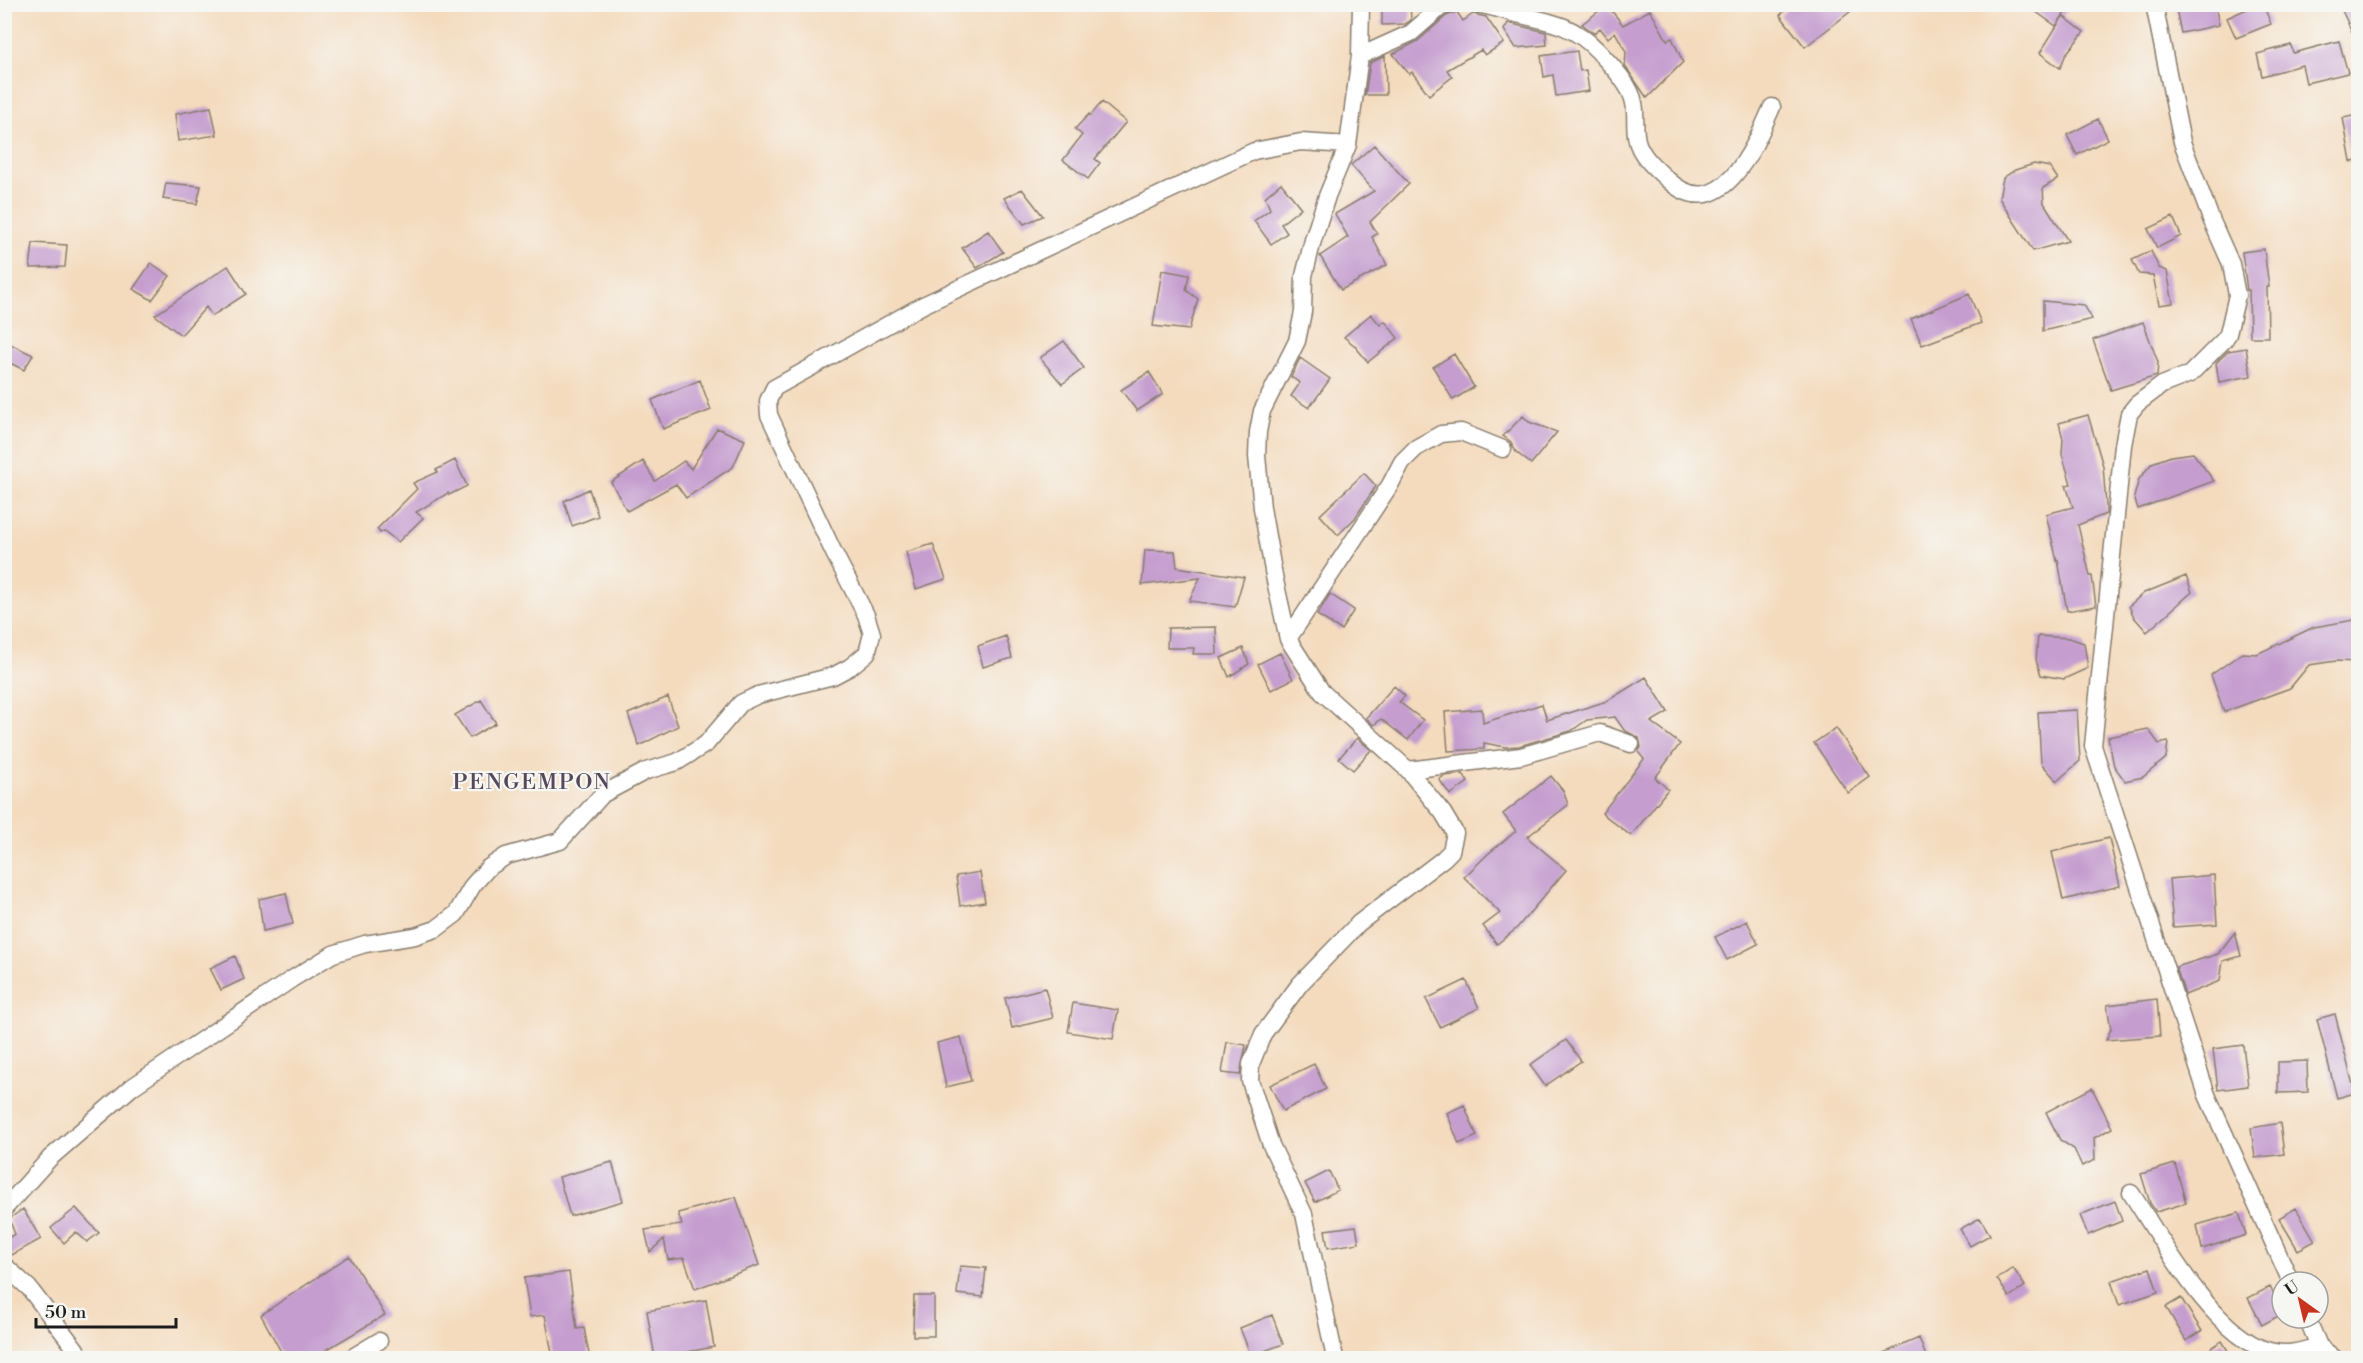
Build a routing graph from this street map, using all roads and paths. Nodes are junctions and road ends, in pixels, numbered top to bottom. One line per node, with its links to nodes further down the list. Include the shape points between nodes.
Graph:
1 (1361, 4): 5 (street)
2 (1451, 4): 5 (street, via 1441,7 1411,33)
3 (1476, 4): 6 (street, via 1549,20 1579,33 1628,89 1634,104 1638,146 1671,183 1687,192 1705,194 1720,189 1736,175 1753,151)
4 (2154, 4): 15 (street, via 2182,142 2231,264 2237,295 2228,334 2210,356 2190,374 2145,397 2129,414 2093,746 2207,1095)
5 (1360, 56): 7 (street)
6 (1772, 107)
7 (1348, 145): 9 (street, via 1313,240 1297,341 1262,411 1258,432 1262,508); 13 (street, via 1301,142 1254,151 923,305 774,388 768,401 769,415 866,615 872,634 867,653 833,676 758,695 741,704 706,744 677,762 646,771 603,794 560,841 506,856 488,868 456,914 436,929 333,954 292,979 132,1087 50,1158)
8 (1503, 449): 9 (street, via 1461,432 1441,434 1416,448 1402,462)
9 (1288, 639): 11 (street, via 1322,692)
10 (1631, 744): 11 (street, via 1600,733 1521,756)
11 (1408, 770): 21 (street, via 1455,833 1451,851 1359,922 1300,984 1263,1034 1250,1072 1271,1145 1304,1214)
12 (2131, 1193): 18 (street, via 2192,1286 2247,1340 2269,1351 2291,1354)
13 (4, 1209)
14 (4, 1265): 19 (street, via 29,1288)
15 (2286, 1270)
16 (2312, 1330): 18 (street)
17 (379, 1341): 20 (street)
18 (2319, 1346): 22 (street)
19 (81, 1359)
20 (351, 1359)
21 (1335, 1359)
22 (2334, 1359)

